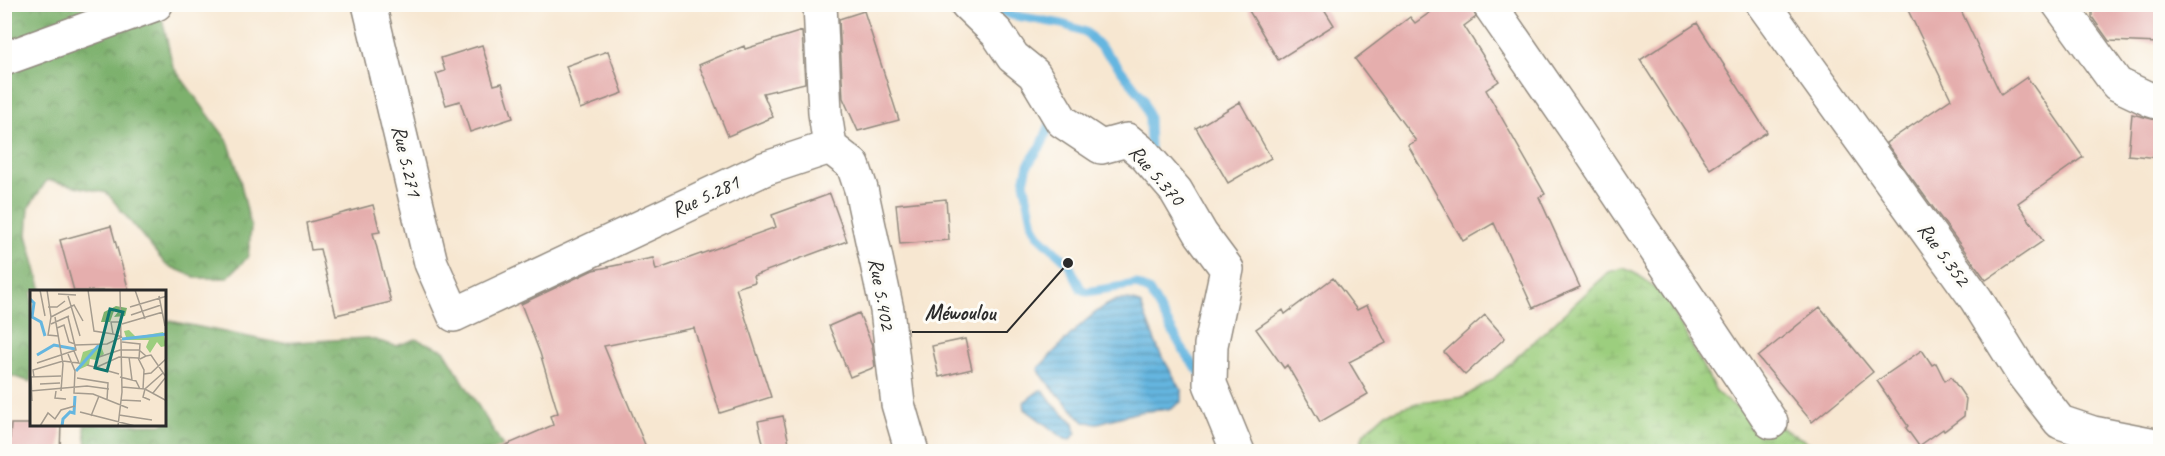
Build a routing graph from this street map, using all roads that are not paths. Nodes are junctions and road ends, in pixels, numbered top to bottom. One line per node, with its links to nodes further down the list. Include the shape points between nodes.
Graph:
1 (156, 4): 8 (street)
2 (369, 4): 11 (street, Rue 5.271, via 431,263)
3 (820, 4): 10 (street)
4 (967, 4): 15 (street, Rue 5.370, via 997,33 1013,57 1034,74 1062,121 1101,147 1126,140 1144,154 1176,191 1227,269 1211,345 1210,384)
5 (1489, 4): 12 (street)
6 (1763, 4): 13 (street, Rue 5.352, via 2060,422)
7 (2059, 4): 9 (street, via 2117,84)
8 (4, 59)
9 (2160, 103)
10 (830, 147): 11 (street, Rue 5.281, via 764,169); 14 (street, Rue 5.402, via 853,165 861,189 887,310 898,404)
11 (454, 315)
12 (1771, 422)
13 (2160, 446)
14 (912, 452)
15 (1238, 452)

